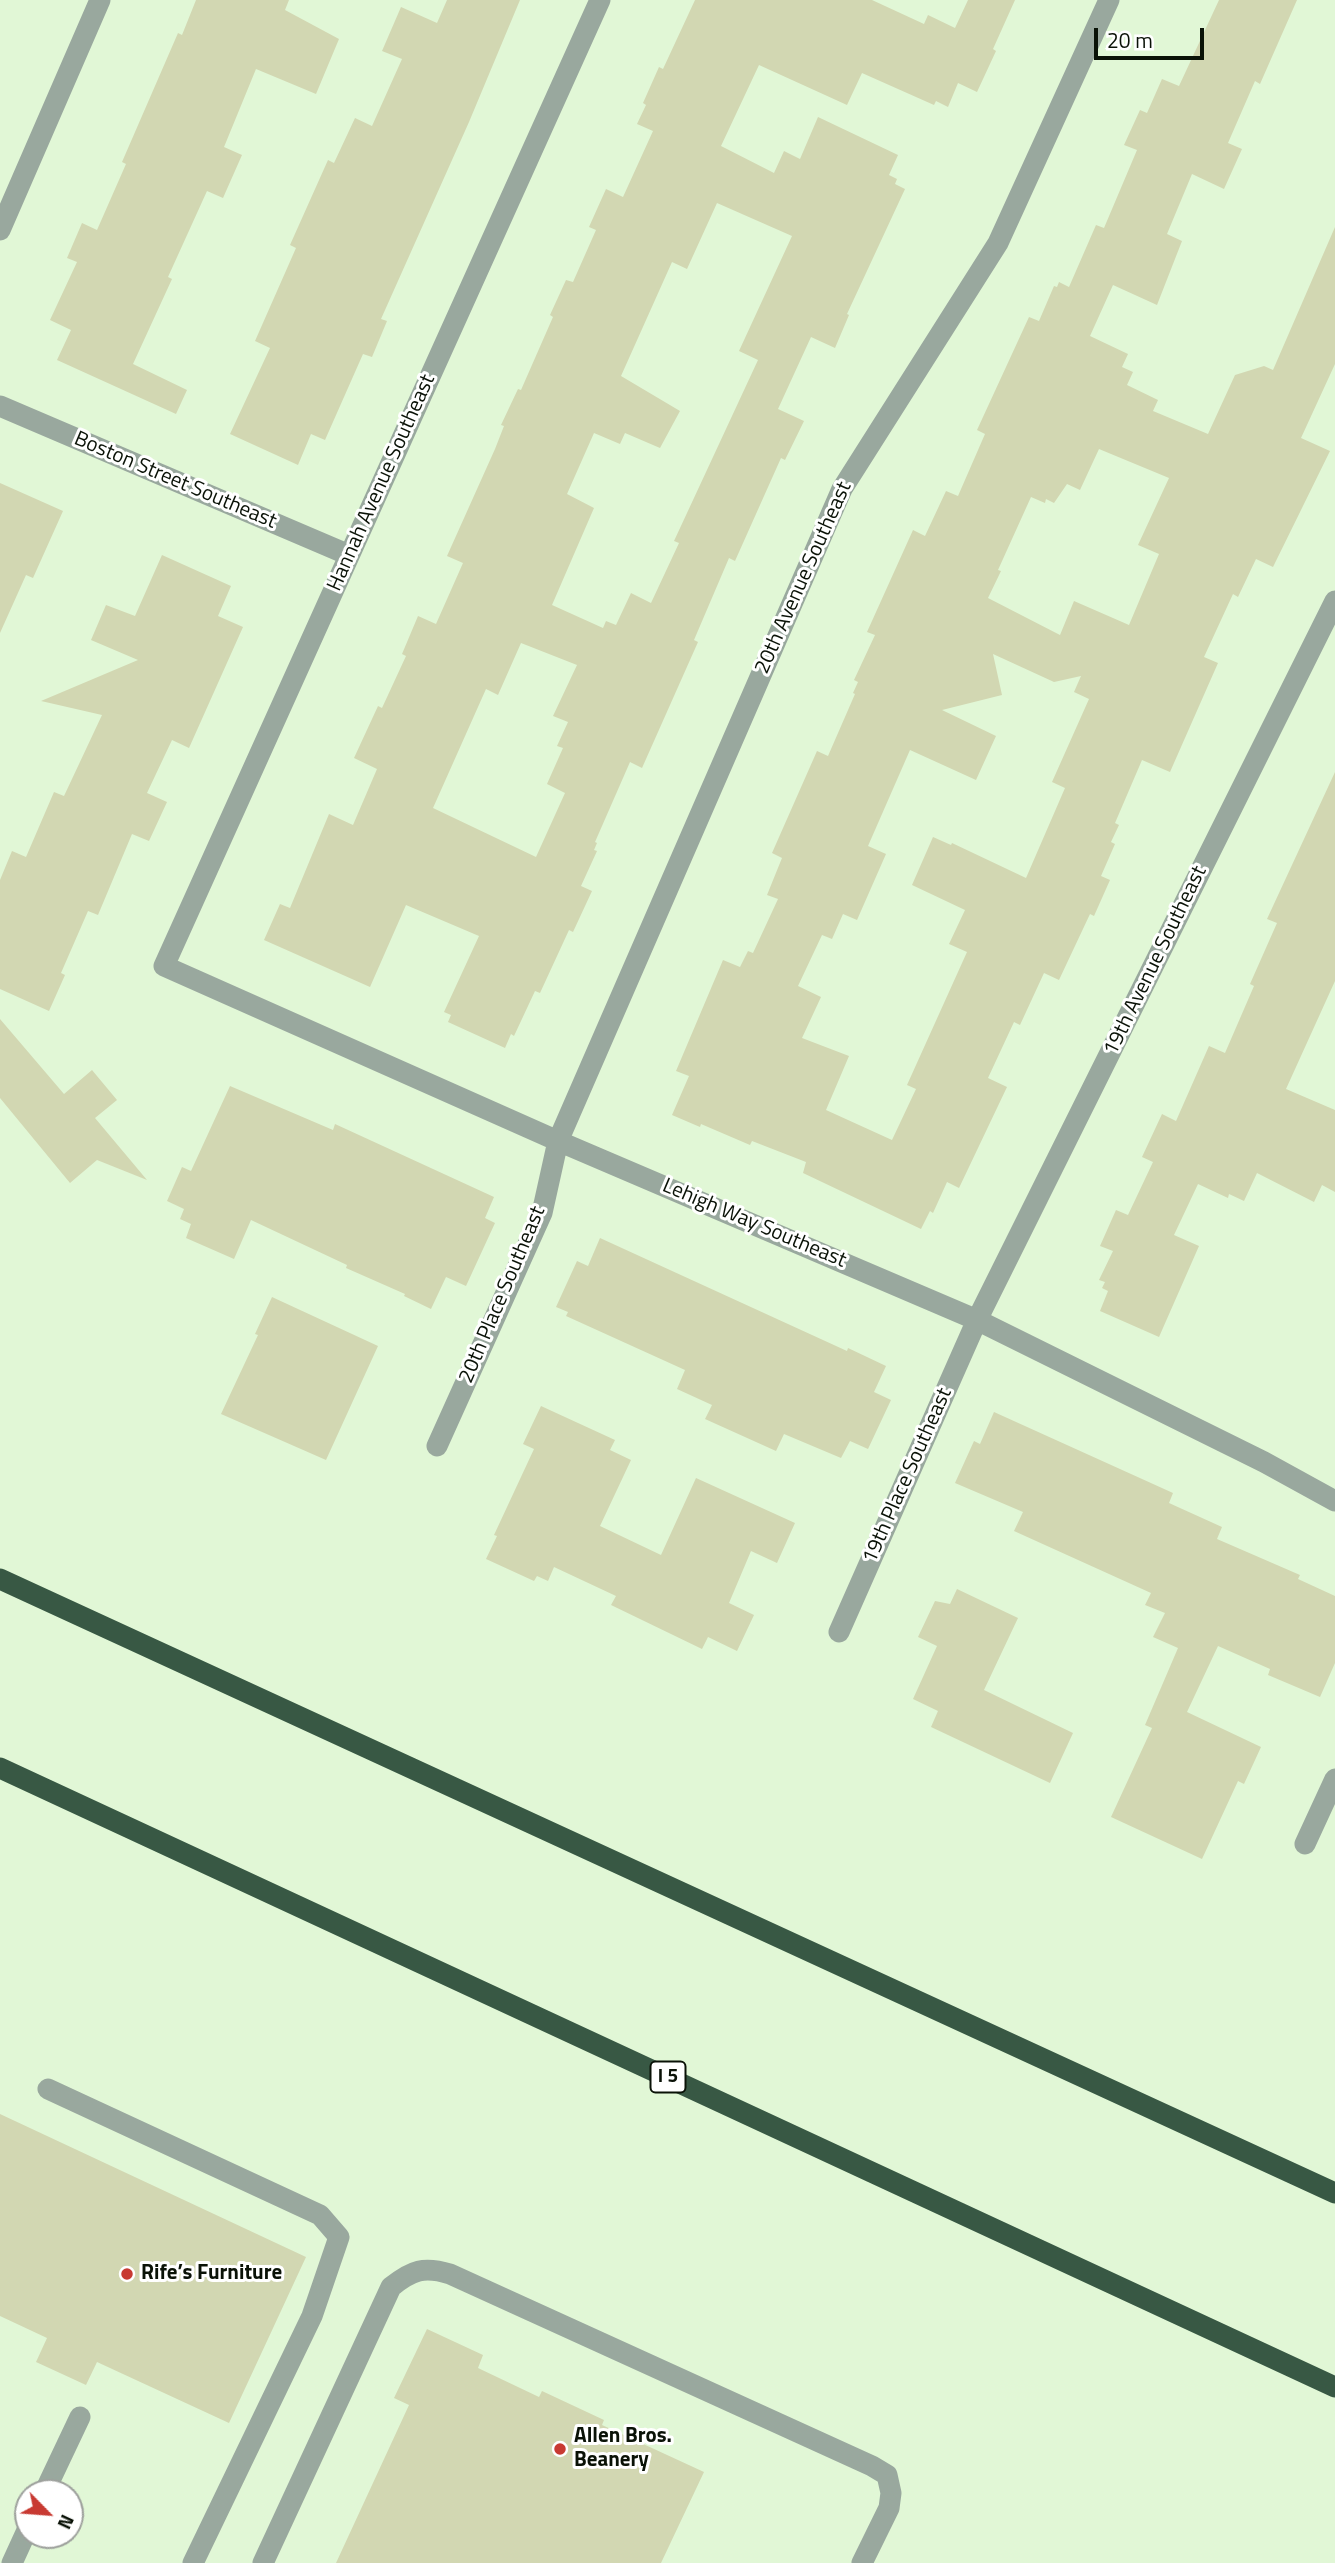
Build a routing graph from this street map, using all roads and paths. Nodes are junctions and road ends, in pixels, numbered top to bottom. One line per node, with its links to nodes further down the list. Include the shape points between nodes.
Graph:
1 (100, 0): 4 (street)
2 (600, 0): 6 (street, Hannah Avenue Southeast)
3 (1110, 0): 9 (street, 20th Avenue Southeast, via 998,243 842,489)
4 (0, 230)
5 (0, 406): 6 (street, Boston Street Southeast)
6 (349, 555): 8 (street, Hannah Avenue Southeast)
7 (1335, 601): 10 (street, 19th Avenue Southeast)
8 (164, 966): 9 (street, Lehigh Way Southeast)
9 (558, 1141): 10 (street, Lehigh Way Southeast); 11 (street, 20th Place Southeast, via 542,1213)
10 (977, 1320): 12 (street, Lehigh Way Southeast); 14 (street, 19th Place Southeast)
11 (437, 1446)
12 (1335, 1500)
13 (0, 1579): 19 (highway)
14 (839, 1632)
15 (0, 1768): 20 (highway, I 5)
16 (1335, 1779): 17 (street)
17 (1305, 1844)
18 (48, 2089): 23 (street, via 320,2215 340,2237 312,2316)
19 (1335, 2193)
20 (1335, 2387)
21 (80, 2417): 22 (street)
22 (51, 2479)
23 (193, 2563)
24 (262, 2563): 25 (street, via 391,2287 405,2275 435,2270 887,2475 888,2508)
25 (862, 2563)

